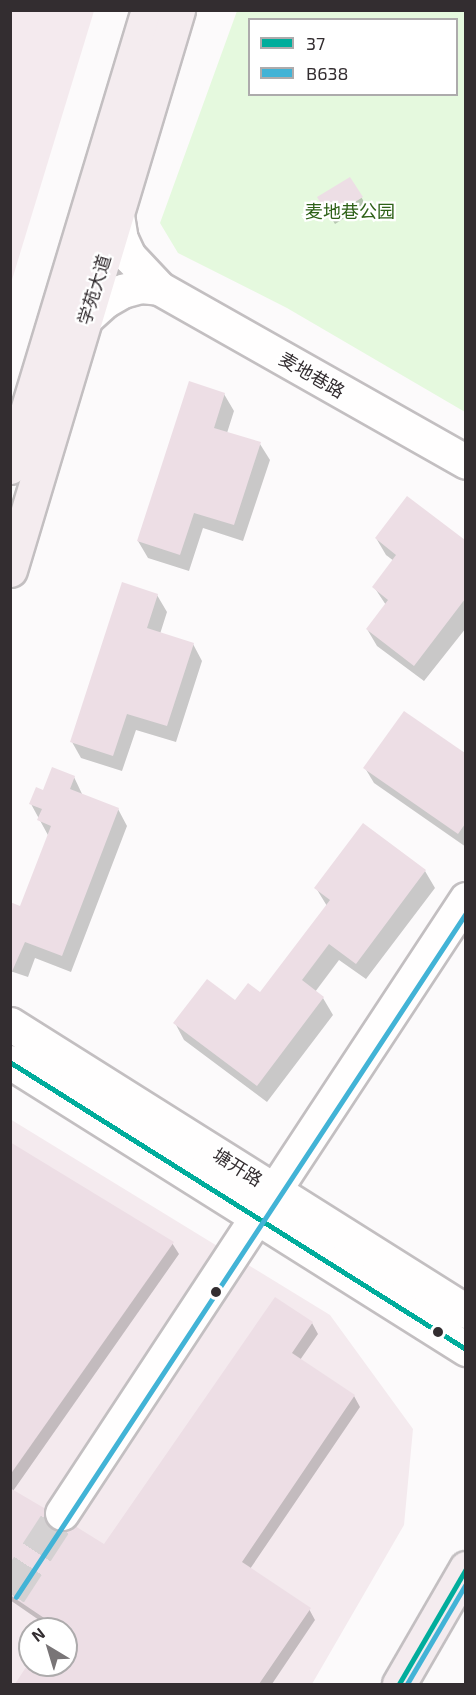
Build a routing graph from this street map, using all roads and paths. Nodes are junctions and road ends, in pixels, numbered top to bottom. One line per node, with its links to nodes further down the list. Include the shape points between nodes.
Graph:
1 (148, 10): 7 (main road, 学苑大道)
2 (178, 10): 3 (main road, 学苑大道)
3 (117, 215): 4 (street, 麦地巷路, via 129,256); 5 (main road, 学苑大道)
4 (159, 288): 5 (street, via 141,286 122,291); 6 (street, 麦地巷路)
5 (86, 318): 8 (main road, 学苑大道)
6 (465, 462)
7 (10, 466)
8 (10, 570)
9 (465, 899): 12 (street)
10 (10, 1024): 12 (street, 塘开路)
11 (10, 1062): 13 (street, 塘开路)
12 (273, 1189): 13 (street); 14 (street, 塘开路)
13 (256, 1217): 15 (street, 塘开路); 16 (street)
14 (465, 1311)
15 (465, 1349)
16 (62, 1513)
17 (465, 1568): 19 (main road)
18 (465, 1606): 20 (main road)
19 (399, 1684)
20 (421, 1684)

